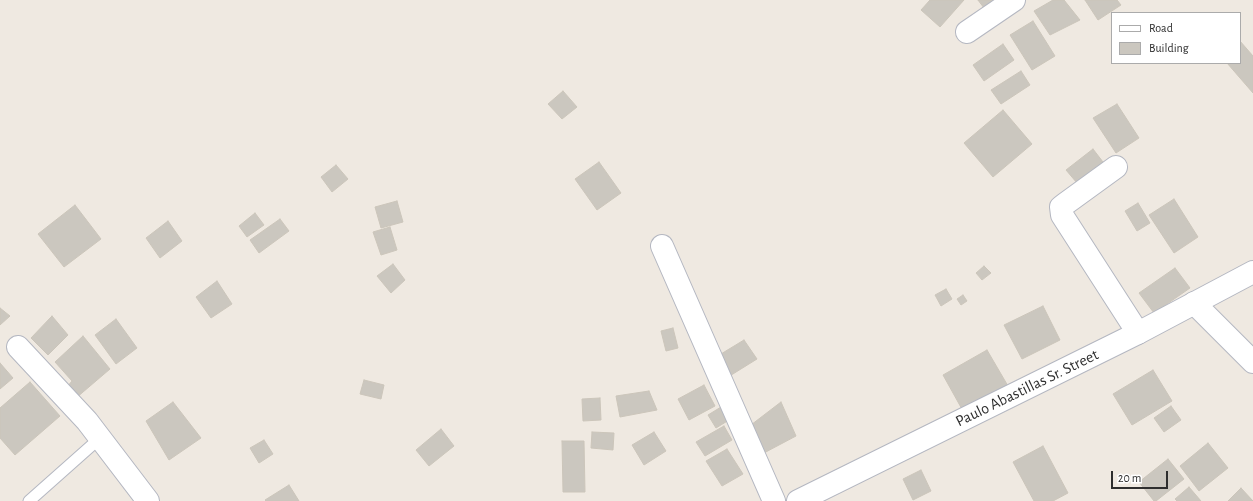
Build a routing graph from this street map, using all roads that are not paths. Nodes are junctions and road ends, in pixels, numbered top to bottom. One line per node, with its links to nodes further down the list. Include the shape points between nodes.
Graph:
1 (1014, 0): 2 (street)
2 (967, 32)
3 (1116, 167): 7 (street, via 1061,207 1062,215)
4 (662, 246): 13 (street)
5 (1253, 272): 6 (street, Paulo Abastillas Sr. Street)
6 (1194, 303): 7 (street, Paulo Abastillas Sr. Street); 9 (street)
7 (1138, 333): 14 (street, Paulo Abastillas Sr. Street)
8 (18, 347): 10 (street)
9 (1253, 362)
10 (100, 438): 11 (lane); 12 (street)
11 (29, 501)
12 (148, 501)
13 (774, 501)
14 (798, 501)

